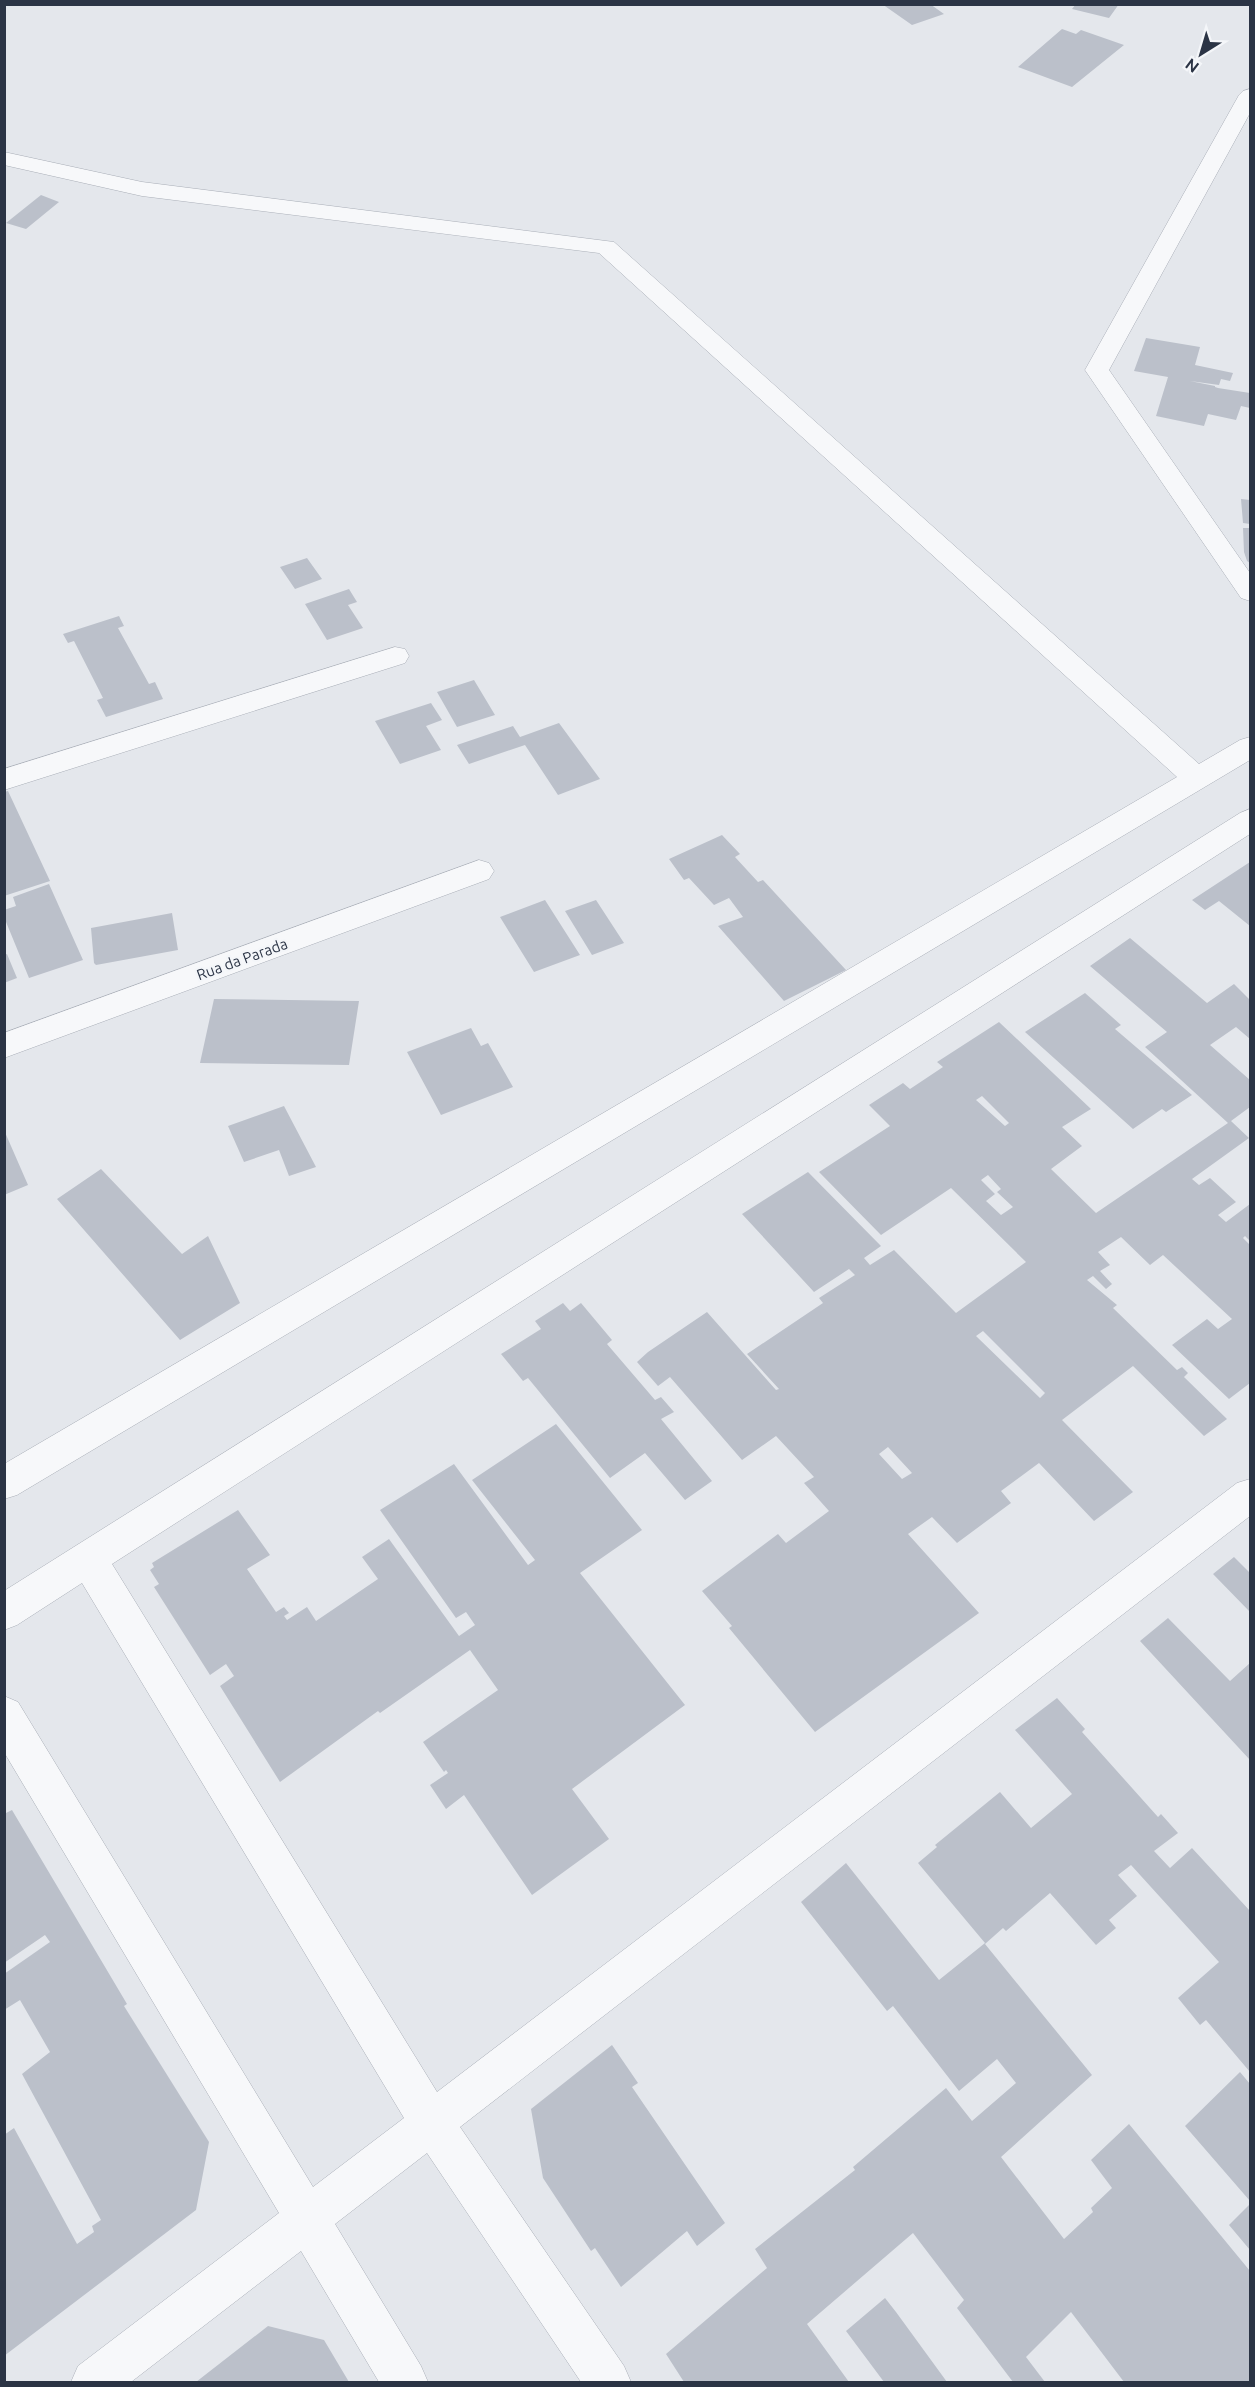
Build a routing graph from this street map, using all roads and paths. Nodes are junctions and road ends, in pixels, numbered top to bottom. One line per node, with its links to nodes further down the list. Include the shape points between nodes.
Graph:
1 (1251, 95): 3 (street, via 1097,370)
2 (4, 158): 6 (street, via 142,189 606,247)
3 (1251, 592)
4 (395, 656): 7 (street)
5 (1251, 747): 6 (street)
6 (1197, 779): 11 (street)
7 (4, 780)
8 (1251, 820): 13 (street)
9 (479, 871): 10 (street, Rua da Parada)
10 (4, 1046)
11 (4, 1483)
12 (1251, 1495): 16 (street)
13 (88, 1558): 14 (street); 16 (street)
14 (4, 1612)
15 (4, 1715): 17 (street)
16 (431, 2122): 17 (street); 20 (street)
17 (307, 2217): 18 (street); 19 (street)
18 (94, 2382)
19 (405, 2382)
20 (608, 2382)

